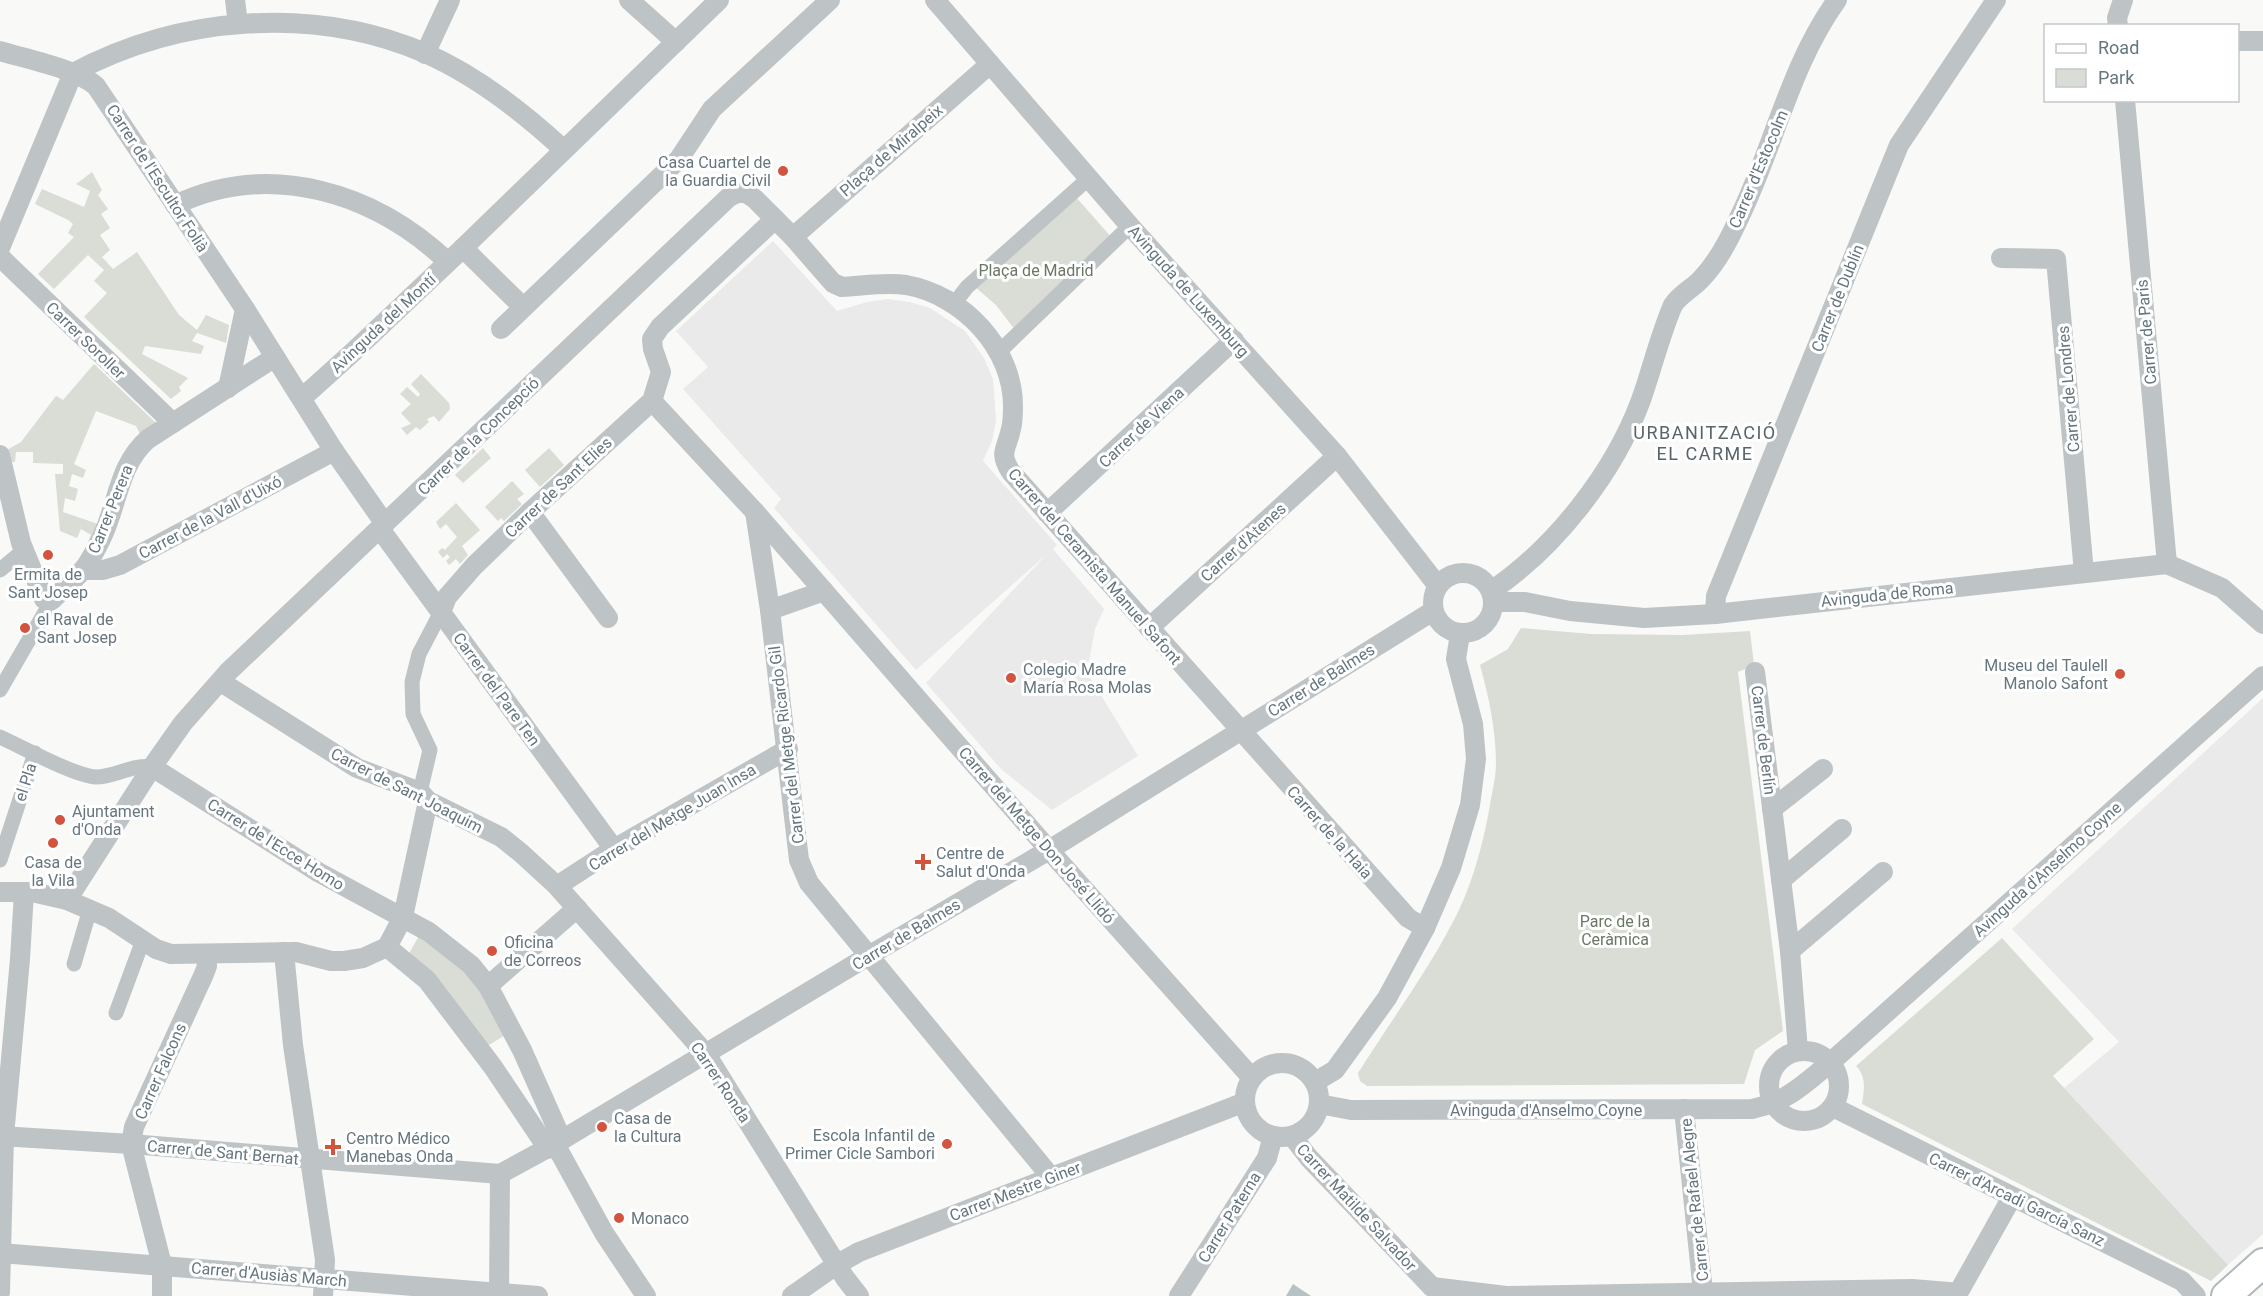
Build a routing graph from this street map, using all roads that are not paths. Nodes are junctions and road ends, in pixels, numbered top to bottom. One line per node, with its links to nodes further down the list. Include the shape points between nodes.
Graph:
1 (235, 0): 10 (street)
2 (450, 0): 16 (street)
3 (629, 0): 14 (street)
4 (719, 0): 14 (street, Avinguda del Montí)
5 (830, 0): 33 (street, via 712,109 679,159)
6 (935, 0): 17 (street, Avinguda de Luxemburg)
7 (1837, 0): 57 (street, Carrer d'Estocolm, via 1807,50 1731,234 1702,278 1673,305 1640,402 1608,468 1589,497)
8 (1996, 0): 62 (street, Carrer de Dublín, via 1899,145 1716,596)
9 (2123, 0): 11 (street)
10 (238, 24): 16 (street, via 326,26 359,32); 18 (street, via 202,28 142,43)
11 (2118, 24)
12 (2239, 41): 13 (street)
13 (2263, 41)
14 (675, 42): 20 (street, Avinguda del Montí)
15 (0, 51): 18 (street, Carrer de l'Escultor Folià)
16 (425, 54): 20 (street, via 502,100)
17 (990, 64): 21 (street, Avinguda de Luxemburg); 26 (street, Plaça de Miralpeix)
18 (73, 74): 23 (street, Carrer de l'Escultor Folià, via 90,81 101,92); 27 (street)
19 (2125, 102): 51 (street, Carrer de París)
20 (563, 149): 28 (street, Avinguda del Montí)
21 (1089, 178): 25 (street, Avinguda de Luxemburg); 32 (street, via 967,287)
22 (737, 193): 24 (street, Carrer del Ceramista Manuel Safont, via 747,193); 49 (street, Carrer de la Concepció)
23 (175, 205): 31 (street, via 203,192 232,186 310,188 350,199 390,217); 34 (street, Carrer de l'Escultor Folià)
24 (775, 219): 26 (street, Carrer del Ceramista Manuel Safont); 41 (street, via 660,327 652,339 661,372)
25 (1130, 226): 36 (street, Avinguda de Luxemburg); 37 (street)
26 (793, 237): 32 (street, Carrer del Ceramista Manuel Safont, via 833,283 842,287 905,285)
27 (0, 248)
28 (464, 248): 31 (street, Avinguda del Montí); 33 (street)
29 (0, 257): 42 (street, Carrer Soroller)
30 (2001, 258): 54 (street, Carrer de Londres, via 2056,259)
31 (448, 262): 40 (street, Avinguda del Montí)
32 (954, 304): 37 (street, Carrer del Ceramista Manuel Safont, via 972,318)
33 (523, 307): 35 (street)
34 (245, 309): 38 (street, Carrer de l'Escultor Folià); 39 (street)
35 (501, 329)
36 (1234, 340): 45 (street, Avinguda de Luxemburg); 48 (street, Carrer de Viena)
37 (999, 352): 48 (street, Carrer del Ceramista Manuel Safont, via 1013,399 1004,461)
38 (275, 357): 39 (street, Carrer Perera); 40 (street, Carrer de l'Escultor Folià)
39 (228, 388): 42 (street, Carrer Perera)
40 (302, 398): 43 (street, Carrer de l'Escultor Folià)
41 (652, 401): 46 (street, Carrer de Sant Elies); 47 (street, Carrer del Metge Don José Llidó)
42 (173, 423): 53 (street, Carrer Perera, via 148,439 131,458 108,524)
43 (334, 451): 49 (street, Carrer del Pare Ten); 53 (street, Carrer de la Vall d'Uixó, via 120,566)
44 (0, 455): 50 (street)
45 (1337, 456): 55 (street, Avinguda de Luxemburg); 65 (street, Carrer d'Atenes)
46 (530, 512): 61 (street, Carrer de Sant Elies, via 463,578 447,597); 63 (street)
47 (755, 512): 56 (street, Carrer del Metge Don José Llidó); 59 (street, Carrer del Metge Ricardo Gil)
48 (1047, 513): 65 (street, Carrer del Ceramista Manuel Safont)
49 (383, 526): 61 (street, Carrer del Pare Ten); 69 (street, Carrer de la Concepció)
50 (22, 546): 52 (street); 58 (street, via 44,599)
51 (2167, 564): 54 (street, Avinguda de Roma); 64 (street, Avinguda de Roma, via 2222,588)
52 (0, 570)
53 (83, 570): 58 (street, Carrer Perera)
54 (2084, 573): 62 (street, Avinguda de Roma)
55 (1438, 586): 57 (street, via 1455,574 1476,576); 60 (street)
56 (824, 591): 59 (street); 81 (street, Carrer del Metge Don José Llidó)
57 (1492, 597): 62 (street, Avinguda de Roma, via 1570,611 1644,618); 66 (street, via 1489,619 1477,631)
58 (55, 598): 70 (street)
59 (770, 610): 73 (street, Carrer del Metge Ricardo Gil)
60 (1433, 611): 66 (street, via 1443,627); 71 (street, Carrer de Balmes)
61 (441, 612): 77 (street, Carrer de Sant Elies, via 419,654 412,681 413,714 430,750); 80 (street, Carrer del Pare Ten)
62 (1714, 614)
63 (608, 618)
64 (2263, 624)
65 (1149, 628): 71 (street, Carrer del Ceramista Manuel Safont)
66 (1460, 634): 92 (street, via 1456,659 1473,724 1476,759 1470,805 1451,868)
67 (1755, 672): 78 (street, Carrer de Berlín)
68 (2263, 676): 105 (street, Avinguda d'Anselmo Coyne)
69 (221, 682): 75 (street, via 183,723); 77 (street, Carrer de Sant Joaquim, via 357,768)
70 (0, 690)
71 (1239, 730): 81 (street, Carrer de Balmes); 92 (street, Carrer de la Haia, via 1408,918)
72 (0, 737): 74 (street)
73 (788, 749): 80 (street, Carrer del Metge Juan Insa); 98 (street, Carrer del Metge Ricardo Gil, via 803,871)
74 (35, 753): 75 (street, el Pla, via 94,777); 82 (street, el Pla)
75 (152, 767): 88 (street); 91 (street, Carrer de l'Ecce Homo, via 318,872)
76 (1823, 769): 78 (street, Carrer de Berlín)
77 (424, 796): 85 (street, Carrer de Sant Joaquim, via 501,837); 91 (street, Carrer de Sant Elies)
78 (1772, 809): 84 (street, Carrer de Berlín)
79 (1842, 829): 84 (street)
80 (614, 849): 85 (street, Carrer del Metge Juan Insa)
81 (1049, 850): 98 (street, Carrer de Balmes); 107 (street, Carrer del Metge Don José Llidó)
82 (0, 860)
83 (1883, 872): 95 (street)
84 (1781, 880): 95 (street, Carrer de Berlín)
85 (557, 886): 89 (street, Carrer Ronda)
86 (0, 892): 87 (street)
87 (24, 892): 88 (street); 114 (street)
88 (67, 900): 90 (street)
89 (577, 908): 100 (street); 104 (street, Carrer Ronda)
90 (90, 909): 93 (street); 99 (street)
91 (403, 917): 94 (street, Carrer de Sant Elies); 100 (street, Carrer de l'Ecce Homo, via 452,948)
92 (1425, 928): 108 (street, via 1387,998 1355,1044 1335,1070)
93 (143, 940): 97 (street, via 166,954); 101 (street)
94 (387, 947): 96 (street, via 344,962); 106 (street, via 427,980)
95 (1790, 951): 103 (street, Carrer de Berlín)
96 (284, 952): 97 (street); 118 (street)
97 (206, 954): 116 (street, Carrer Falcons, via 204,974 134,1127)
98 (870, 954): 104 (street, Carrer de Balmes); 120 (street, Carrer del Metge Ricardo Gil)
99 (74, 964)
100 (488, 987): 102 (street, Carrer de l'Ecce Homo)
101 (116, 1013)
102 (522, 1050): 106 (street); 117 (street, Carrer de l'Ecce Homo)
103 (1798, 1051): 105 (street, via 1816,1052); 111 (street, via 1778,1061 1768,1082)
104 (706, 1054): 117 (street, Carrer de Balmes); 125 (street, Carrer Ronda)
105 (1831, 1062): 111 (street, Avinguda d'Anselmo Coyne, via 1790,1096); 112 (street, via 1839,1076 1839,1093)
106 (493, 1067): 117 (street)
107 (1252, 1078): 108 (street, via 1266,1067 1284,1063 1296,1065); 109 (street)
108 (1315, 1082): 110 (street)
109 (1245, 1102): 115 (street, via 1253,1123 1262,1131); 120 (street, Carrer Mestre Giner)
110 (1319, 1104): 113 (street, Avinguda d'Anselmo Coyne, via 1351,1110); 115 (street, via 1310,1124)
111 (1773, 1104): 112 (street, via 1786,1116 1802,1122 1819,1119); 113 (street, Avinguda d'Anselmo Coyne, via 1752,1109)
112 (1833, 1107): 121 (street, Carrer d'Arcadi García Sanz)
113 (1684, 1109): 129 (street, Carrer de Rafael Alegre)
114 (2, 1136): 116 (street, Carrer de Sant Bernat); 122 (street)
115 (1282, 1136): 127 (street, Carrer Matilde Salvador, via 1309,1158); 136 (street, Carrer Paterna)
116 (131, 1144): 118 (street, Carrer de Sant Bernat); 124 (street)
117 (555, 1145): 119 (street); 133 (street, via 604,1233)
118 (310, 1160): 119 (street, Carrer de Sant Bernat); 126 (street, via 325,1260)
119 (500, 1174): 130 (street)
120 (1051, 1177): 125 (street, Carrer Mestre Giner, via 859,1252)
121 (2012, 1197): 138 (street); 139 (street, Carrer d'Arcadi García Sanz, via 2182,1281)
122 (1, 1253): 124 (street, Carrer d'Ausiàs March); 128 (street)
123 (2263, 1263): 140 (main road)
124 (162, 1265): 126 (street, Carrer d'Ausiàs March); 131 (street)
125 (836, 1265): 134 (street, Carrer Mestre Giner); 135 (street, Carrer Ronda)
126 (323, 1288): 130 (street, Carrer d'Ausiàs March)
127 (1429, 1291): 137 (street, Carrer Matilde Salvador)
128 (0, 1292)
129 (1703, 1292): 137 (street, Carrer Matilde Salvador); 138 (street, Carrer Matilde Salvador, via 1912,1289)
130 (499, 1295): 132 (street, Carrer d'Ausiàs March)
131 (162, 1296)
132 (538, 1296)
133 (646, 1296)
134 (792, 1296)
135 (859, 1296)
136 (1179, 1296)
137 (1506, 1296)
138 (1957, 1296)
139 (2196, 1296)
140 (2226, 1296)

